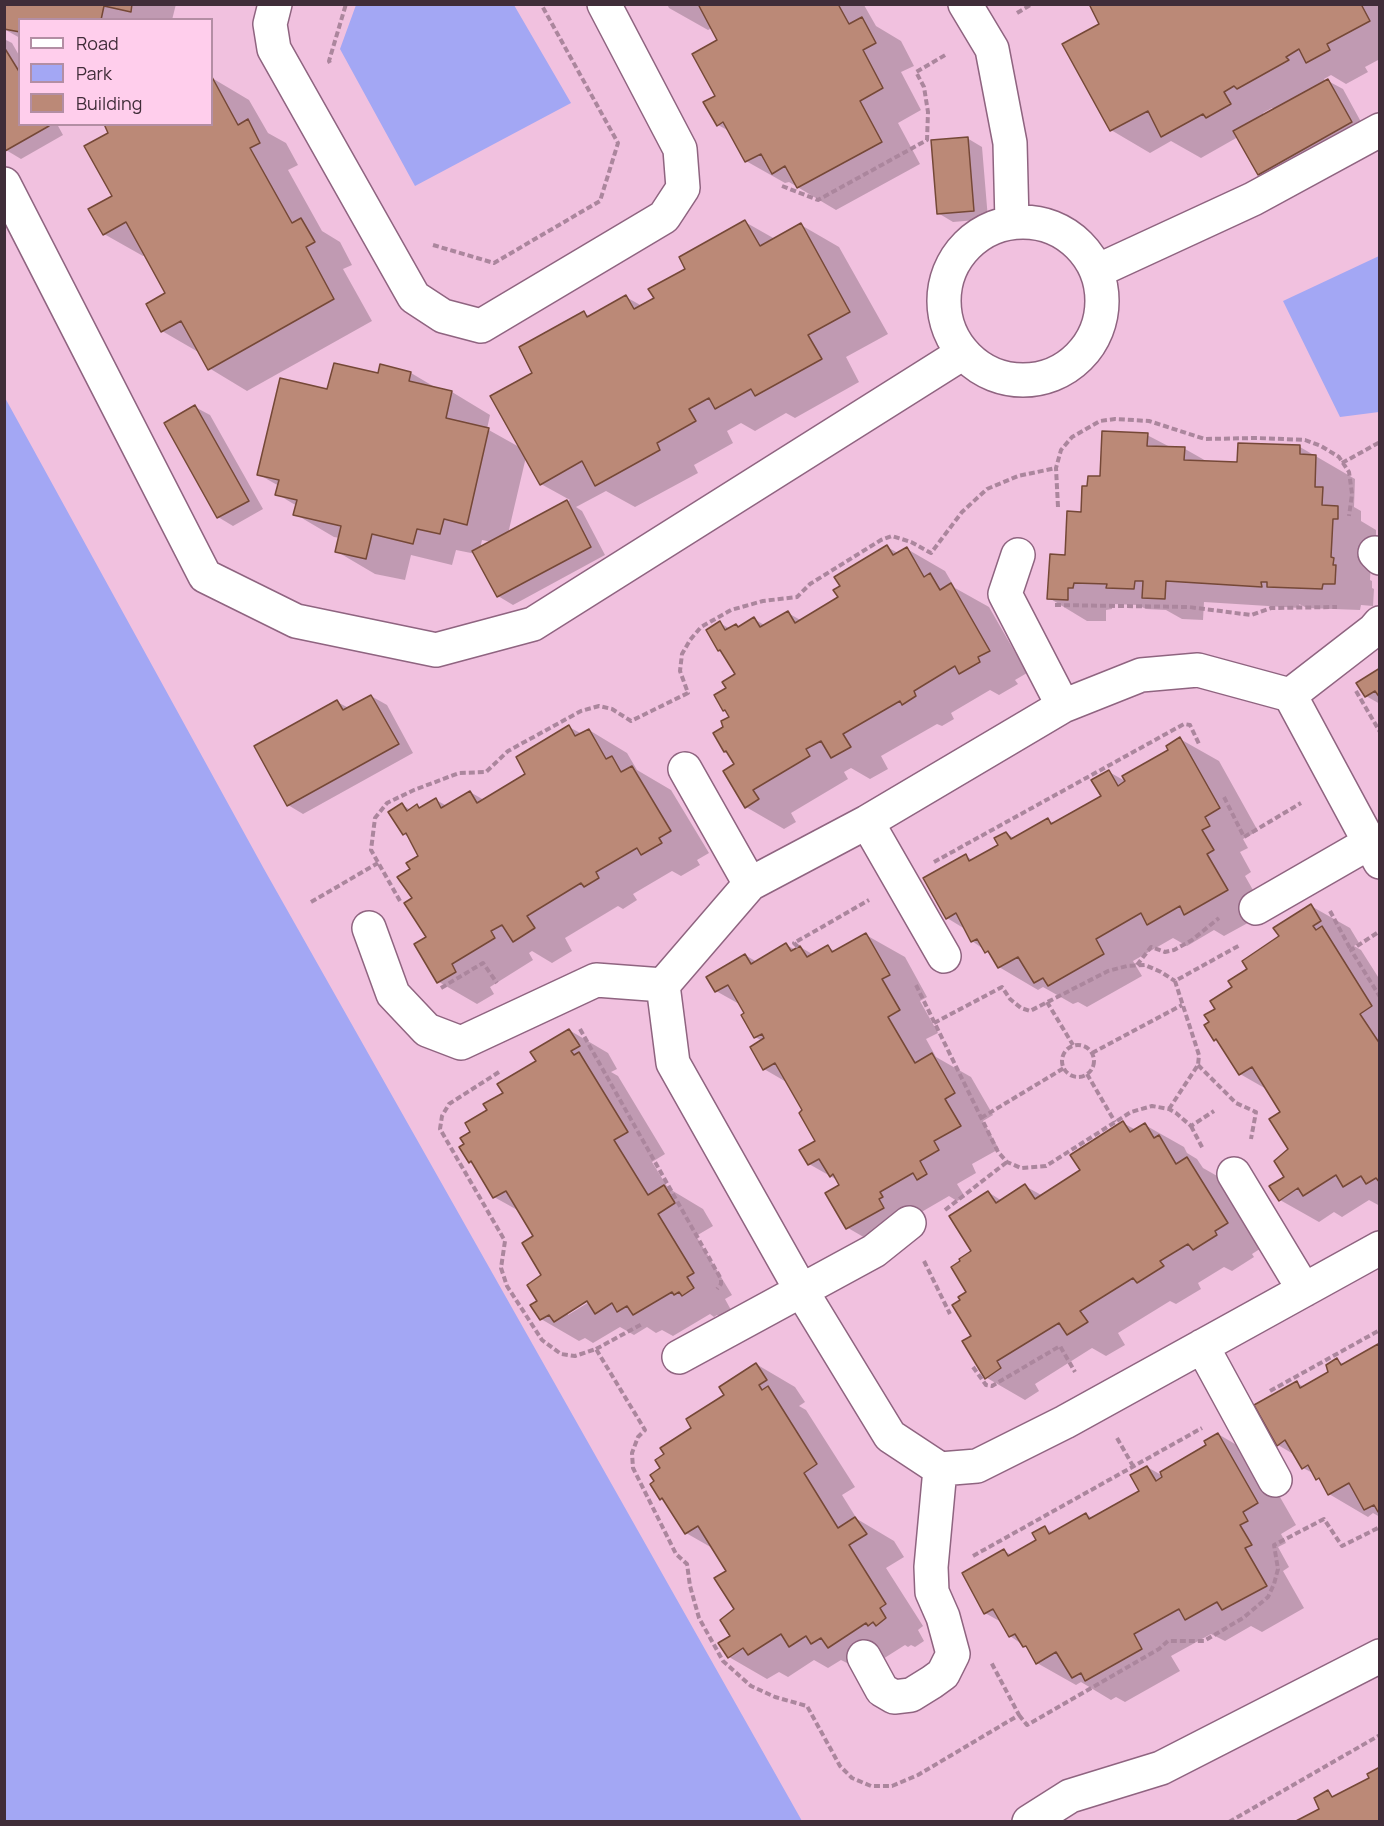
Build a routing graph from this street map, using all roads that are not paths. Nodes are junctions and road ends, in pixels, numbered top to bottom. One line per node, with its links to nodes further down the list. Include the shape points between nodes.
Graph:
1 (275, 4): 2 (lane, via 270,24 274,49 414,297 443,316 481,326 664,217 683,188 680,149)
2 (604, 4)
3 (965, 4): 6 (lane, via 992,49 1010,143)
4 (1380, 130): 7 (lane, via 1253,199)
5 (4, 184): 8 (lane, via 205,576 296,621 436,650 533,624)
6 (1012, 222): 7 (lane, via 1038,223 1063,232 1083,248); 8 (lane, via 989,229 969,243 954,262 945,285 944,309 950,333)
7 (1096, 271): 8 (lane, via 1102,295 1100,320 1090,343 1074,362 1053,375 1029,380 1005,378 982,369)
8 (963, 353)
9 (1018, 555): 12 (lane, via 1005,594)
10 (1380, 623): 11 (lane)
11 (1290, 694): 12 (lane, via 1198,670 1141,675); 15 (lane)
12 (1063, 706): 14 (lane)
13 (685, 769): 16 (lane)
14 (867, 822): 16 (lane); 19 (lane)
15 (1374, 852): 17 (lane)
16 (750, 884): 20 (lane)
17 (1241, 910)
18 (369, 928): 20 (lane, via 393,994 427,1030 461,1043 596,980)
19 (944, 956)
20 (663, 985): 24 (lane, via 673,1063)
21 (1242, 1160): 25 (lane)
22 (909, 1223): 24 (lane, via 874,1251)
23 (1380, 1248): 25 (lane)
24 (801, 1290): 27 (lane); 28 (lane, via 890,1437)
25 (1304, 1290): 26 (lane)
26 (1202, 1346): 28 (lane, via 977,1466); 29 (lane)
27 (679, 1357)
28 (940, 1469): 30 (lane, via 932,1592 953,1654 943,1674 911,1695 894,1697 882,1690)
29 (1275, 1480)
30 (864, 1656)
31 (1380, 1656): 32 (lane, via 1161,1768 1070,1796)
32 (1029, 1821)

